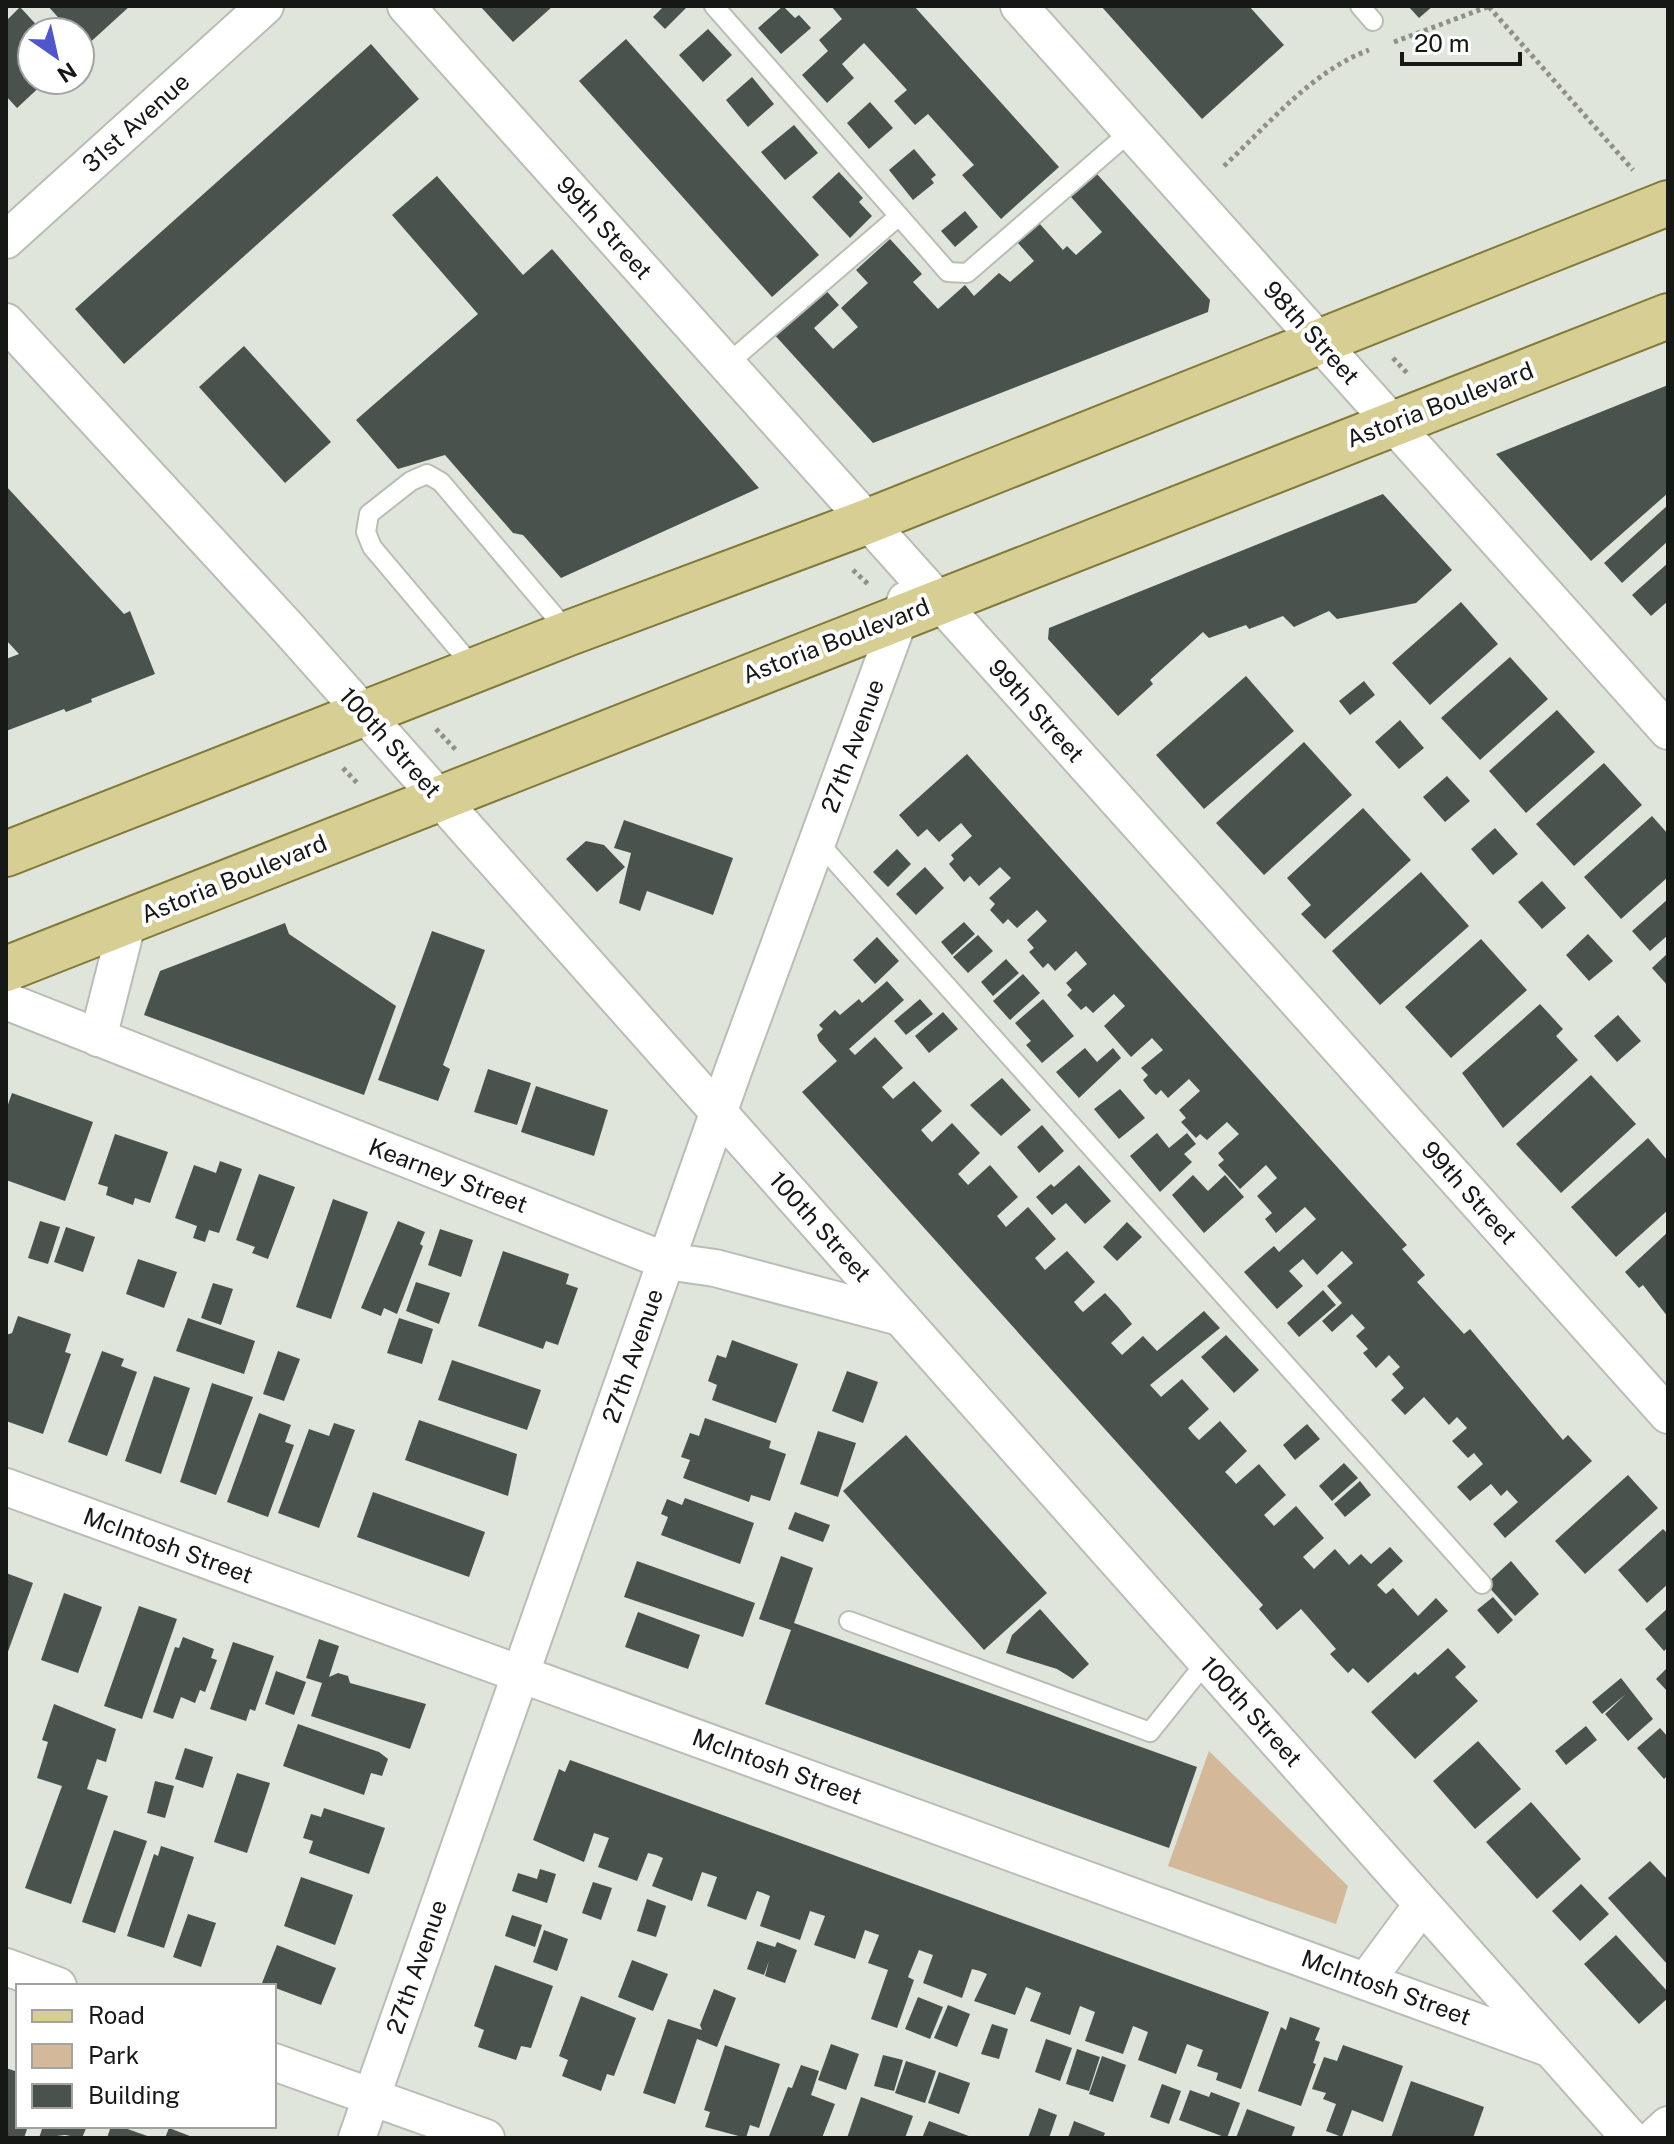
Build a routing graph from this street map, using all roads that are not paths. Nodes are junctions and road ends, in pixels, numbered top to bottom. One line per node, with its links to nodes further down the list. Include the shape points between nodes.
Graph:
1 (265, 6): 10 (street, 31st Avenue)
2 (406, 6): 14 (street, 99th Street)
3 (714, 6): 9 (lane)
4 (1019, 6): 7 (street, 98th Street)
5 (1360, 6): 6 (lane)
6 (1373, 21)
7 (1131, 131): 9 (lane, via 967,273 948,272); 13 (street, 98th Street)
8 (1668, 203): 13 (main road)
9 (899, 216): 14 (lane)
10 (6, 240)
11 (1668, 316): 15 (main road, Astoria Boulevard)
12 (6, 322): 20 (street, 100th Street)
13 (1320, 343): 15 (street, 98th Street); 16 (main road)
14 (726, 365): 16 (street, 99th Street)
15 (1393, 424): 17 (main road, Astoria Boulevard); 21 (street, 98th Street)
16 (866, 522): 17 (street, 99th Street); 18 (main road)
17 (907, 596): 22 (main road, Astoria Boulevard); 23 (street, 27th Avenue); 32 (street, 99th Street)
18 (569, 633): 19 (main road); 19 (lane, via 441,482 427,474 369,514 366,532 372,547)
19 (476, 670): 20 (main road)
20 (363, 712): 22 (street, 100th Street); 24 (main road)
21 (1668, 731)
22 (439, 797): 25 (main road, Astoria Boulevard); 29 (street, 100th Street)
23 (818, 842): 29 (street, 27th Avenue); 34 (lane)
24 (6, 854)
25 (128, 920): 26 (main road, Astoria Boulevard); 28 (street)
26 (6, 969)
27 (6, 1001): 28 (street, Kearney Street)
28 (98, 1038): 30 (street, Kearney Street)
29 (719, 1112): 30 (street, 27th Avenue); 31 (street, 100th Street)
30 (666, 1261): 31 (street, Kearney Street, via 715,1268); 37 (street, 27th Avenue)
31 (900, 1317): 36 (street, 100th Street)
32 (1668, 1415)
33 (6, 1487): 37 (street, McIntosh Street)
34 (1482, 1584)
35 (849, 1621): 36 (lane, via 1150,1732)
36 (1206, 1662): 38 (street, 100th Street)
37 (521, 1674): 40 (street, McIntosh Street); 44 (street, 27th Avenue)
38 (1422, 1905): 40 (street); 42 (street, 100th Street)
39 (6, 1967): 41 (street)
40 (1366, 1981): 42 (street, McIntosh Street)
41 (53, 1984)
42 (1549, 2047): 48 (street, 100th Street)
43 (276, 2063): 44 (street)
44 (372, 2097): 46 (street, 27th Avenue); 47 (street)
45 (1668, 2125): 49 (street)
46 (357, 2138)
47 (486, 2138)
48 (1630, 2138)
49 (1654, 2138)

